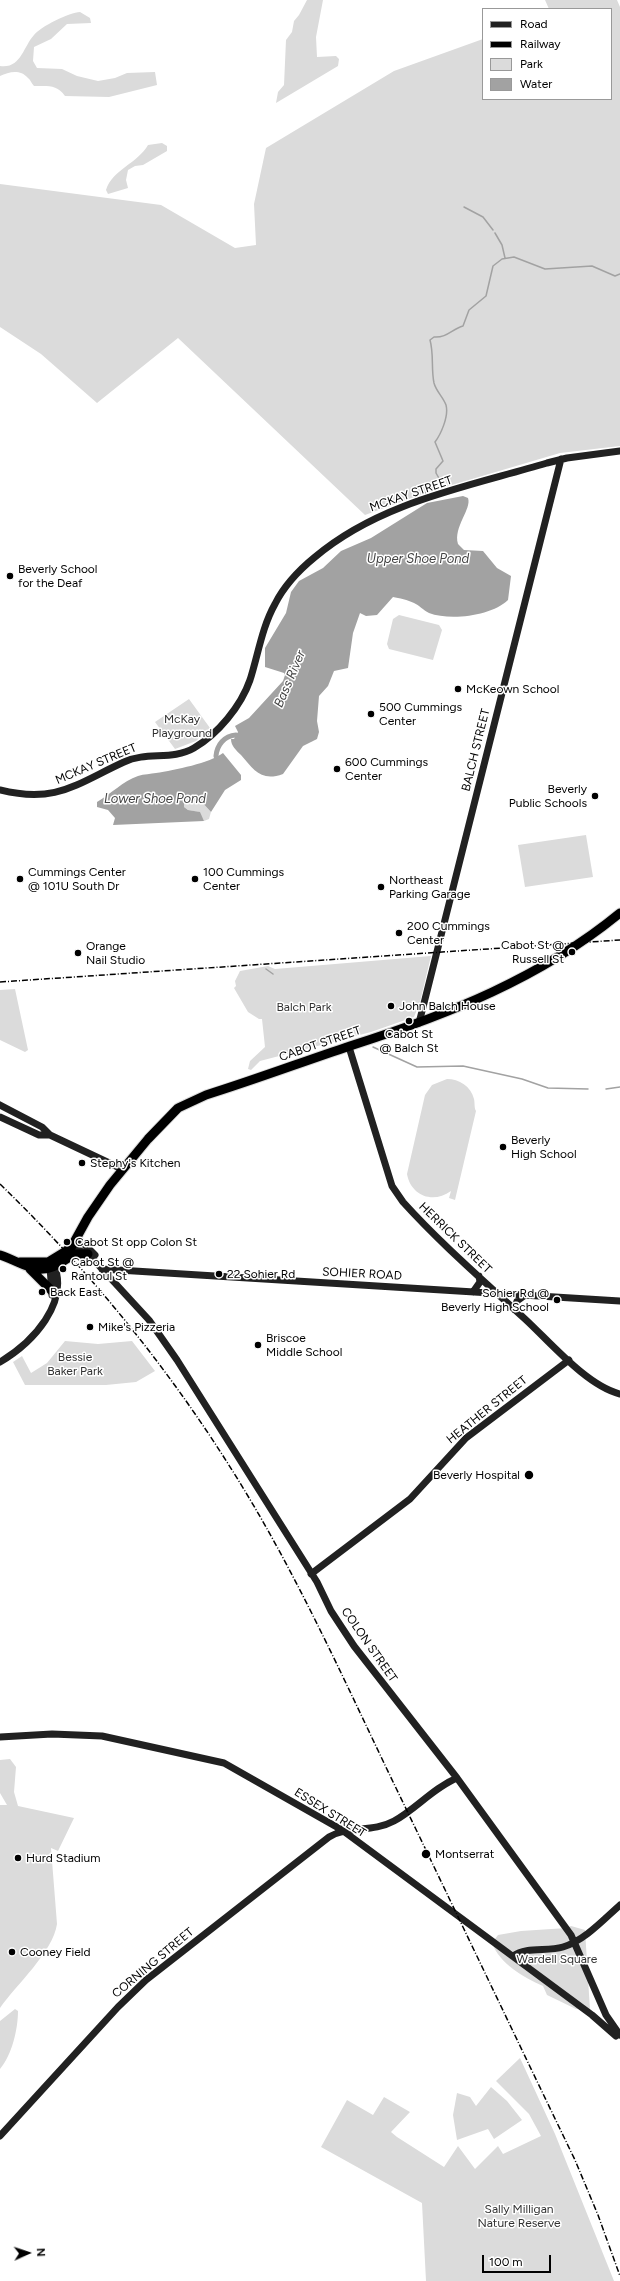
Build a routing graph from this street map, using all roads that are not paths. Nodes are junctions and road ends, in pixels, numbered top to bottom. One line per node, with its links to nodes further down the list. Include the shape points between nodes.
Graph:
1 (620, 451): 2 (main road, MCKAY STREET)
2 (561, 459): 3 (main road, MCKAY STREET, via 382,514 314,557 298,572 274,605 250,679 239,701 220,726 195,747 177,755 134,758 94,779 55,793 22,795); 5 (main road, BALCH STREET)
3 (0, 790)
4 (620, 912): 5 (highway, CABOT STREET, via 577,945 536,971)
5 (419, 1023): 6 (highway, CABOT STREET)
6 (349, 1047): 10 (highway, CABOT STREET, via 185,1103 170,1115); 19 (main road, HERRICK STREET, via 392,1186 414,1214)
7 (0, 1105): 9 (main road, via 42,1127)
8 (0, 1117): 9 (main road, via 39,1135)
9 (50, 1135): 10 (main road)
10 (122, 1169): 11 (highway, CABOT STREET)
11 (77, 1237): 12 (highway, CABOT STREET); 17 (main road, COLON STREET, via 97,1257)
12 (72, 1250): 13 (highway); 16 (highway, CABOT STREET)
13 (88, 1254): 17 (main road, COLON STREET)
14 (0, 1255): 15 (highway)
15 (20, 1262): 16 (highway); 18 (highway)
16 (52, 1264): 18 (highway); 20 (main road); 26 (main road, via 57,1279 57,1294 54,1307)
17 (101, 1267): 21 (main road, SOHIER ROAD); 30 (main road, COLON STREET, via 135,1303 177,1360)
18 (30, 1269): 20 (highway)
19 (479, 1276): 21 (main road, via 480,1282); 22 (main road, HERRICK STREET)
20 (52, 1291): 26 (main road)
21 (473, 1292): 22 (main road, SOHIER ROAD)
22 (498, 1294): 23 (main road, SOHIER ROAD); 25 (main road, HERRICK STREET)
23 (524, 1296): 24 (main road, SOHIER ROAD); 25 (main road, via 517,1301)
24 (620, 1301)
25 (515, 1310): 27 (main road, HERRICK STREET)
26 (49, 1313): 28 (main road, via 29,1341)
27 (569, 1360): 29 (main road, HERRICK STREET, via 607,1389); 30 (main road, HEATHER STREET, via 466,1438 410,1499)
28 (0, 1362)
29 (620, 1394)
30 (311, 1574): 32 (main road, COLON STREET, via 354,1646)
31 (0, 1737): 33 (main road, ESSEX STREET, via 52,1734 99,1736 222,1762)
32 (457, 1778): 33 (main road, via 443,1784 393,1822 366,1830); 35 (main road, COLON STREET)
33 (342, 1830): 36 (main road, ESSEX STREET); 41 (main road, CORNING STREET, via 329,1836 146,1980)
34 (620, 1906): 35 (main road)
35 (574, 1942): 36 (main road, via 554,1949 524,1950); 37 (main road, COLON STREET)
36 (513, 1956): 38 (main road, ESSEX STREET)
37 (601, 2004): 38 (main road, via 600,2009); 39 (main road, COLON STREET)
38 (592, 2016): 40 (main road, ESSEX STREET)
39 (620, 2035)
40 (620, 2039)
41 (0, 2136)

